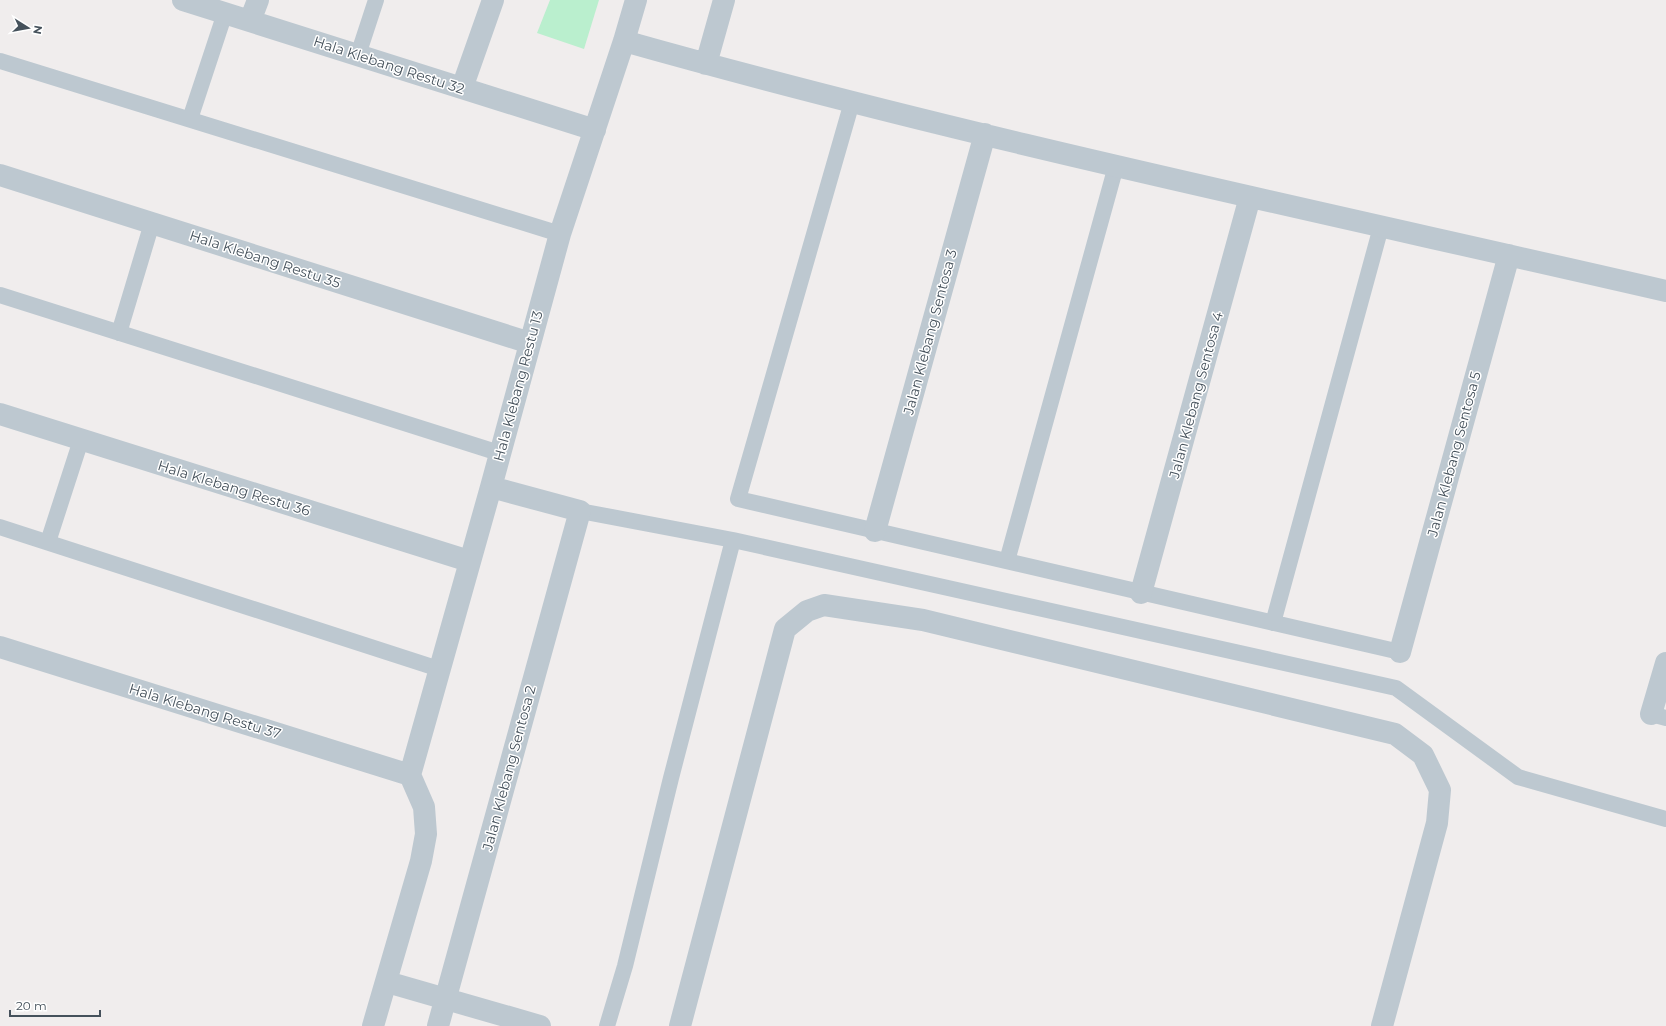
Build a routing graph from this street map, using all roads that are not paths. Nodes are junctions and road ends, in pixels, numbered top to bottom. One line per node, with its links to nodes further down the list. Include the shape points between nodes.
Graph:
1 (182, 0): 7 (street, Hala Klebang Restu 32)
2 (258, 0): 8 (street)
3 (376, 0): 10 (lane)
4 (493, 0): 13 (street)
5 (636, 0): 9 (street, Hala Klebang Restu 13)
6 (724, 0): 12 (street)
7 (225, 13): 8 (street, Hala Klebang Restu 32); 15 (lane)
8 (250, 21): 10 (street, Hala Klebang Restu 32)
9 (624, 41): 12 (street); 16 (street, Hala Klebang Restu 13)
10 (358, 55): 13 (street, Hala Klebang Restu 32)
11 (0, 61): 15 (lane)
12 (706, 64): 14 (street)
13 (462, 88): 16 (street, Hala Klebang Restu 32)
14 (852, 102): 17 (street); 35 (lane, via 738,500)
15 (190, 119): 23 (lane)
16 (596, 130): 23 (street, Hala Klebang Restu 13)
17 (985, 134): 18 (street); 35 (street, Jalan Klebang Sentosa 3)
18 (1116, 166): 20 (street); 39 (lane)
19 (0, 175): 21 (street, Hala Klebang Restu 35)
20 (1250, 197): 22 (street); 40 (street, Jalan Klebang Sentosa 4)
21 (152, 223): 27 (lane); 28 (street, Hala Klebang Restu 35)
22 (1381, 227): 24 (street); 41 (lane)
23 (560, 234): 28 (street, Hala Klebang Restu 13)
24 (1509, 255): 25 (street); 43 (street, Jalan Klebang Sentosa 5)
25 (1666, 291)
26 (0, 295): 27 (lane)
27 (119, 333): 31 (lane)
28 (530, 343): 31 (street, Hala Klebang Restu 13)
29 (0, 414): 30 (street, Hala Klebang Restu 36)
30 (81, 440): 37 (lane); 38 (street, Hala Klebang Restu 36)
31 (499, 453): 32 (street, Hala Klebang Restu 13)
32 (491, 487): 33 (street); 38 (street, Hala Klebang Restu 13)
33 (580, 511): 36 (lane); 50 (street, Jalan Klebang Sentosa 2)
34 (0, 527): 37 (lane)
35 (876, 531): 39 (lane)
36 (733, 540): 48 (lane, via 1396,688 1518,777); 54 (lane)
37 (48, 542): 45 (lane)
38 (469, 561): 45 (street, Hala Klebang Restu 13)
39 (1007, 561): 40 (lane)
40 (1141, 593): 41 (lane)
41 (1273, 623): 43 (lane)
42 (0, 647): 47 (street, Hala Klebang Restu 37)
43 (1400, 652)
44 (1666, 663): 46 (street)
45 (439, 669): 47 (street, Hala Klebang Restu 13)
46 (1658, 716)
47 (410, 775): 49 (street, via 424,807 426,834 421,861)
48 (1666, 819)
49 (386, 982): 50 (street); 51 (street)
50 (446, 999): 52 (street, Jalan Klebang Sentosa 2); 53 (street)
51 (373, 1026)
52 (438, 1026)
53 (540, 1026)
54 (608, 1026)
55 (680, 1026): 56 (street, via 785,629 807,611 824,605 923,620 1395,734 1423,755 1440,790 1436,823)
56 (1382, 1026)

